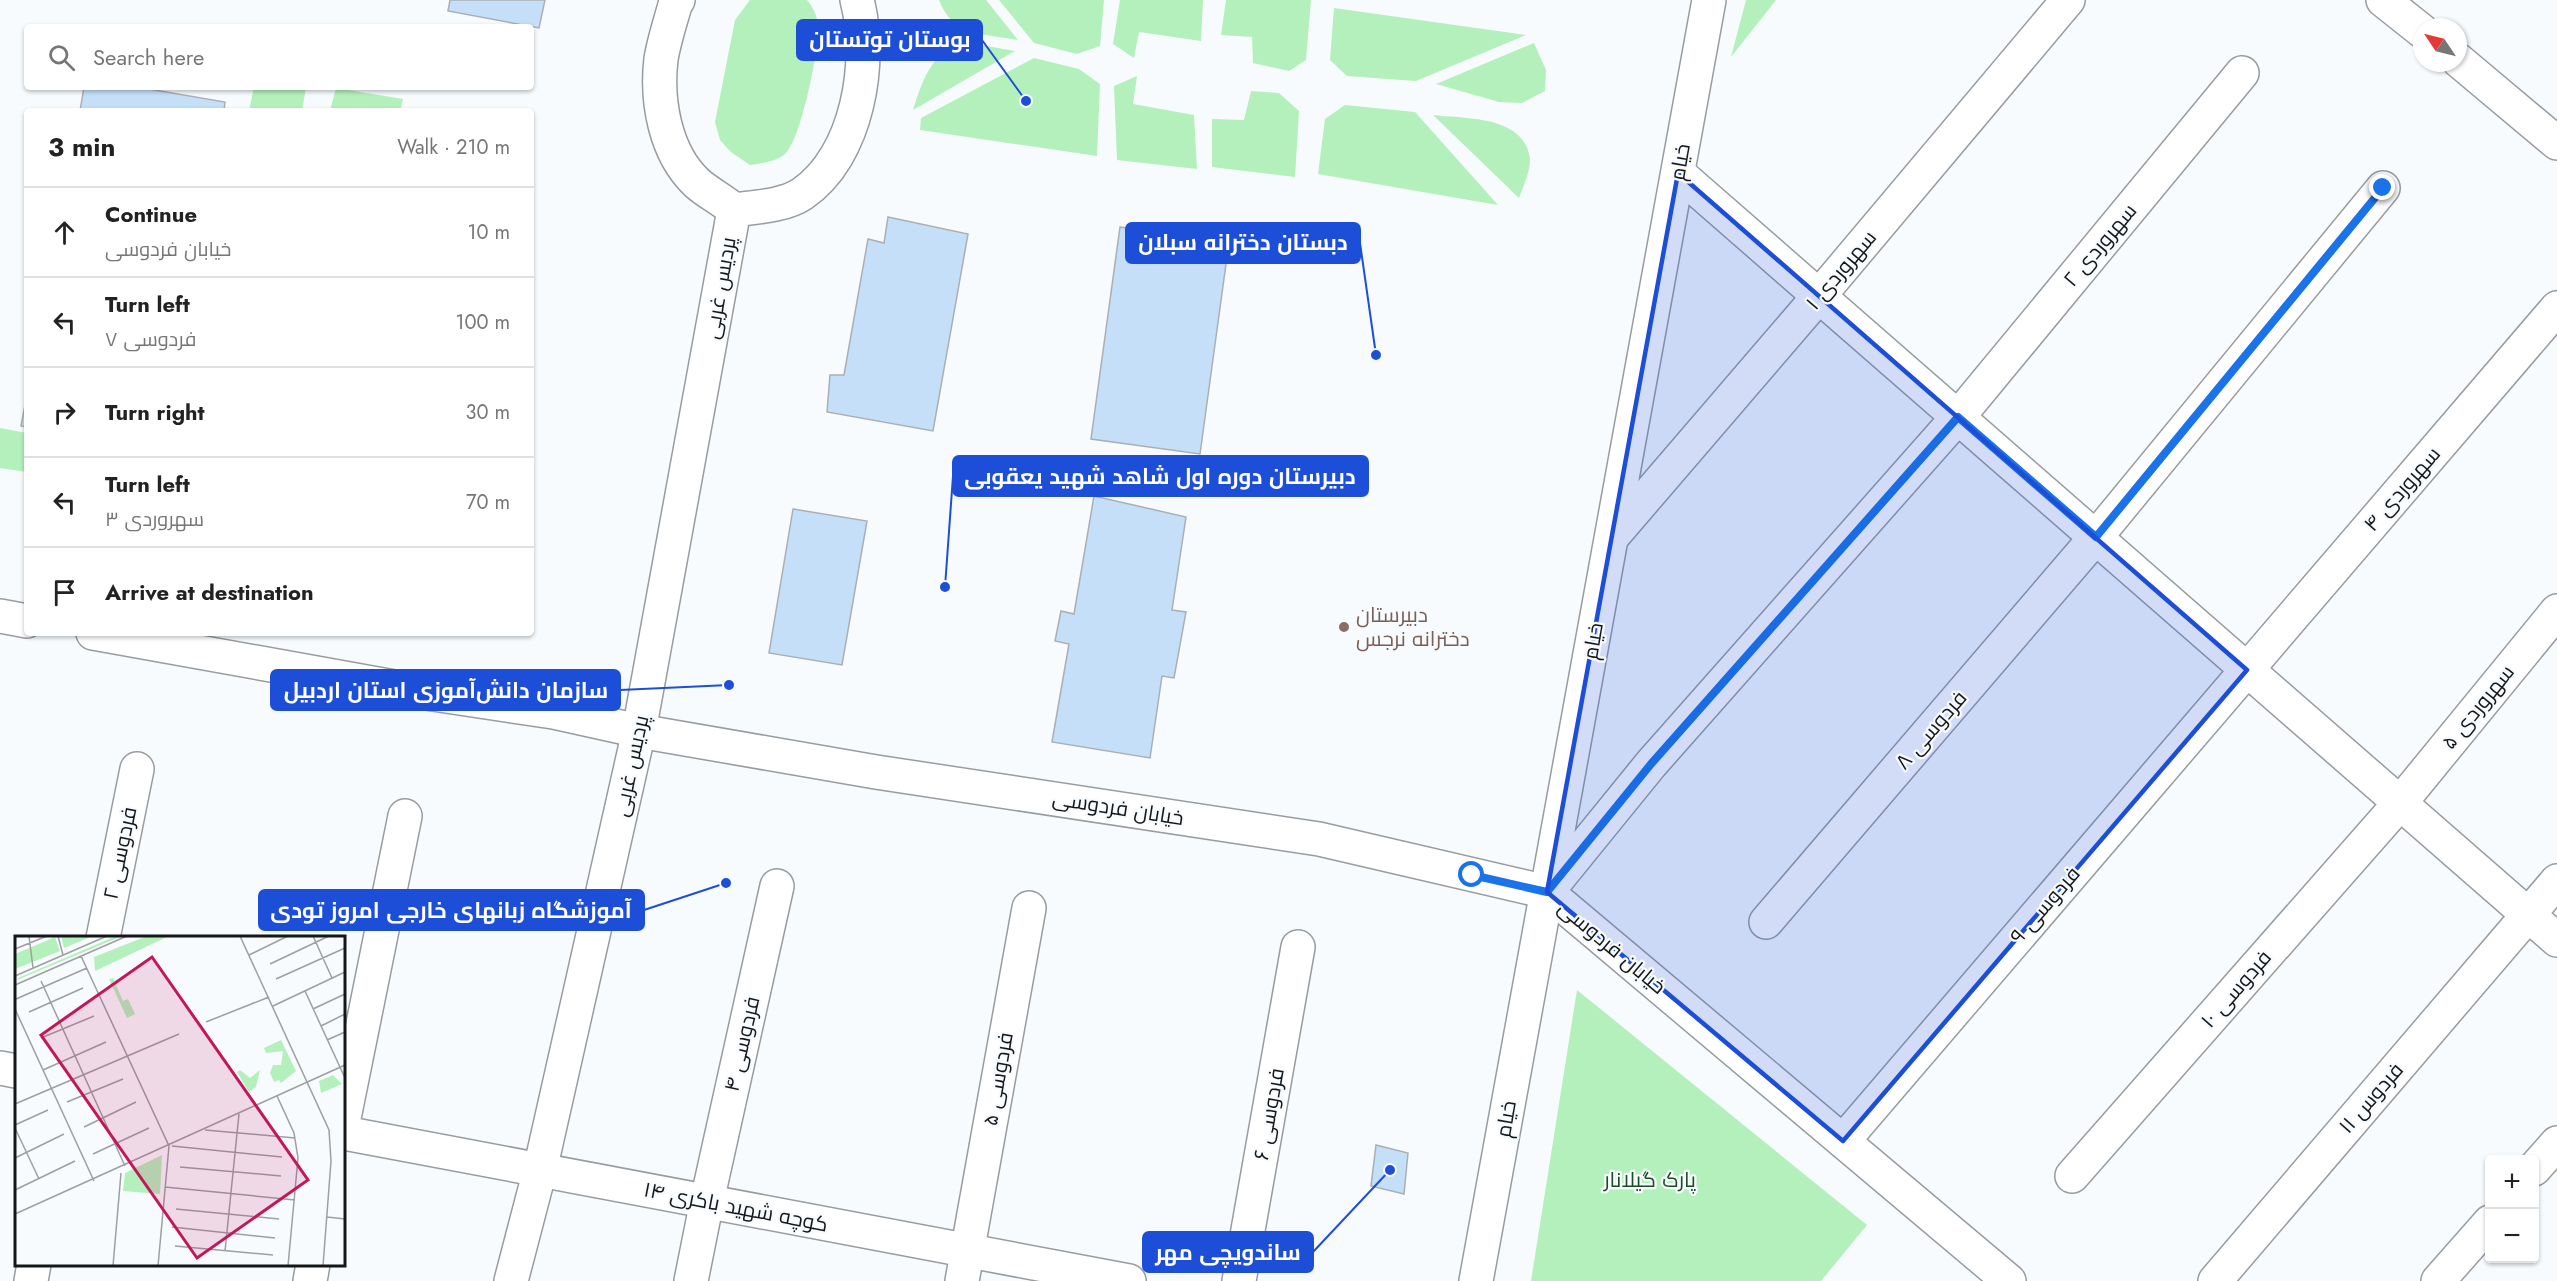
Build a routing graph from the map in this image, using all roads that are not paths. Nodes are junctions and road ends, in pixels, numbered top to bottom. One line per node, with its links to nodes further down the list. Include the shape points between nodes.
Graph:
1 (678, 0): 12 (street, via 661,59 661,103 667,133 678,160 698,183)
2 (857, 0): 12 (street, via 863,22 864,66 857,105 843,143 828,168 801,194)
3 (1709, 0): 10 (street, خیام)
4 (2068, 0): 13 (street, سهروردی ۱)
5 (2382, 0): 6 (street)
6 (2413, 25)
7 (2467, 68): 9 (street)
8 (2242, 73): 15 (street, سهروردی ۲)
9 (2557, 143)
10 (1678, 173): 13 (street); 16 (street, خیام)
11 (2383, 188): 17 (street, فردوسی ۸)
12 (734, 210): 23 (street, پردیس غربی)
13 (1819, 296): 15 (street); 16 (street, سهروردی ۱)
14 (2557, 308): 22 (street, سهروردی ۴)
15 (1958, 417): 17 (street); 29 (street, سهروردی ۲, via 1651,764)
16 (1612, 537): 29 (street, خیام)
17 (2096, 537): 22 (street); 32 (street, فردوسی ۸)
18 (2557, 611): 25 (street, سهروردی ۵)
19 (0, 616): 20 (street)
20 (24, 620)
21 (110, 636): 23 (street, خیابان فردوسی)
22 (2247, 670): 25 (street); 40 (street, فردوسی ۹)
23 (639, 730): 29 (street, خیابان فردوسی, via 876,772 1319,840); 43 (street, پردیس غربی)
24 (137, 769): 33 (street, فردوسی ۲)
25 (2400, 803): 31 (street); 44 (street, فردوسی ۱۰)
26 (405, 816): 38 (street)
27 (2557, 881): 31 (street, فردوس ۱۱)
28 (777, 886): 45 (street, فردوسی ۴)
29 (1547, 892): 40 (street, خیابان فردوسی); 56 (street, خیام)
30 (1029, 908): 49 (street, فردوسی ۵)
31 (2528, 914): 34 (street); 58 (street, فردوس ۱۱)
32 (1766, 922)
33 (103, 936)
34 (2557, 940)
35 (1298, 947): 55 (street, فردوسی ۶)
36 (0, 1068): 37 (street)
37 (15, 1071)
38 (345, 1113)
39 (345, 1133): 43 (street, کوچه شهید باکری ۱۴)
40 (1843, 1141): 57 (street, خیابان فردوسی)
41 (2557, 1143): 42 (street)
42 (2539, 1164)
43 (540, 1170): 45 (street, کوچه شهید باکری ۱۴); 52 (street, پردیس غربی)
44 (2072, 1176)
45 (707, 1201): 49 (street, کوچه شهید باکری ۱۴); 53 (street, فردوسی ۴)
46 (2485, 1227): 59 (street)
47 (34, 1266): 50 (street)
48 (313, 1266): 51 (street)
49 (964, 1266): 54 (street, کوچه شهید باکری ۱۴)
50 (31, 1281)
51 (310, 1281)
52 (511, 1281)
53 (692, 1281)
54 (1129, 1281)
55 (1239, 1281)
56 (1476, 1281)
57 (2009, 1281)
58 (2215, 1281)
59 (2439, 1281)

